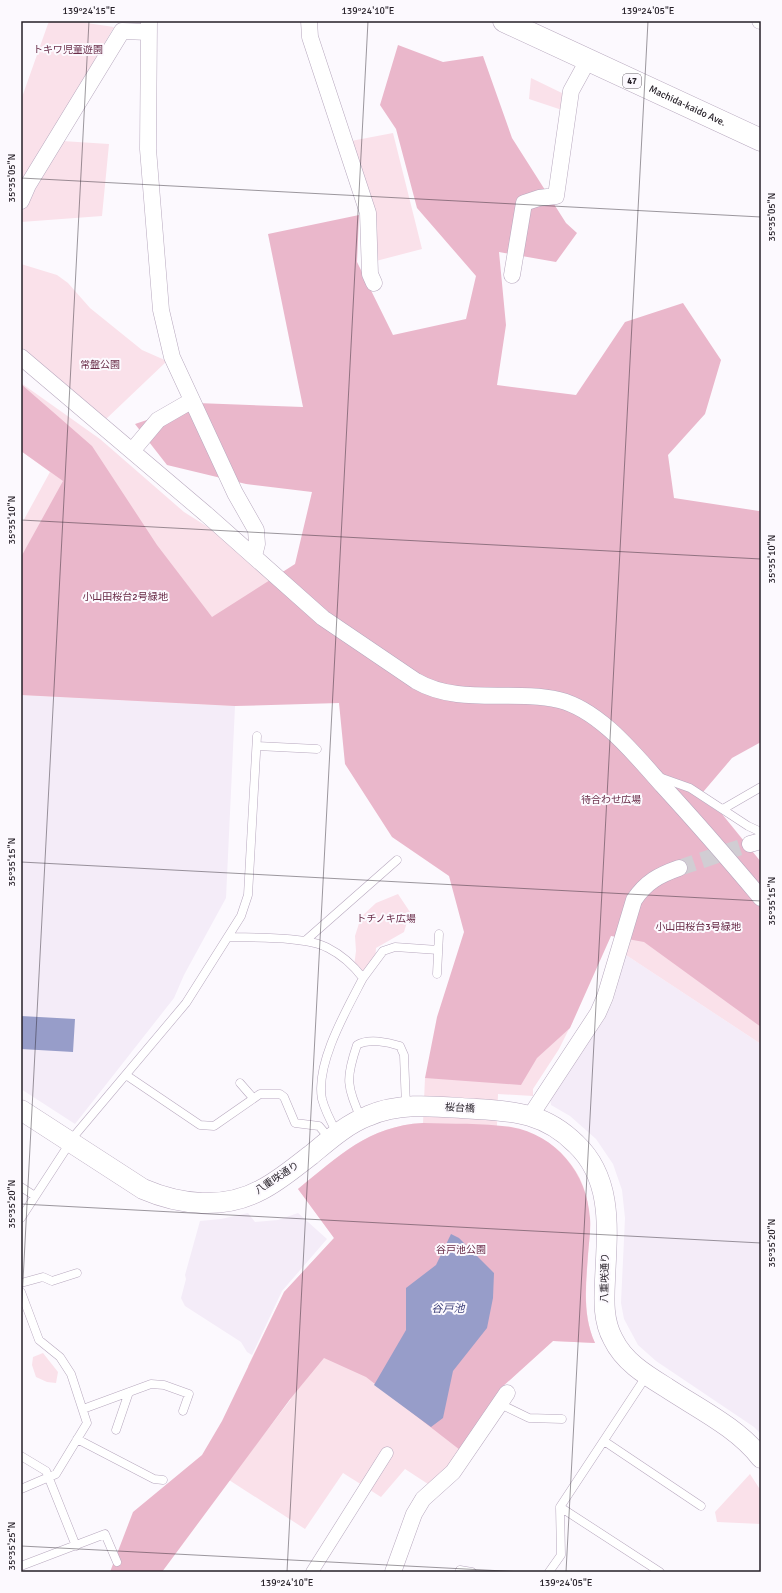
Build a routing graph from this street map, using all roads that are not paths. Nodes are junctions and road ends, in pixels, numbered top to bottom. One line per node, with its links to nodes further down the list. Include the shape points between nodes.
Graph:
1 (309, 21): 8 (street, via 310,37 368,213 370,274)
2 (504, 21): 4 (main road, Machida-kaido Ave. / 47)
3 (149, 27): 6 (street, via 122,31 28,185); 10 (street, via 148,149 161,310 172,357)
4 (588, 60): 5 (main road, Machida-kaido Ave. / 47); 7 (street, via 571,91 556,196 524,203)
5 (761, 140)
6 (21, 202)
7 (512, 275)
8 (374, 283)
9 (24, 364): 11 (street)
10 (191, 401): 11 (street, via 158,420); 12 (street, via 235,493 256,530 257,544)
11 (132, 451): 12 (street)
12 (254, 556): 16 (street, via 323,618 427,687 458,694 508,695 568,703 596,719)
13 (257, 736): 14 (lane)
14 (257, 746): 15 (lane); 24 (lane, via 248,896 241,916)
15 (317, 749)
16 (654, 776): 18 (lane, via 690,788); 22 (street)
17 (761, 787): 18 (lane)
18 (723, 809): 19 (lane)
19 (761, 832)
20 (397, 860): 25 (lane)
21 (679, 868): 35 (street, via 658,875 642,887 634,900 598,1013)
22 (761, 898)
23 (439, 934): 26 (lane)
24 (228, 937): 25 (lane); 29 (lane, via 186,1003)
25 (304, 941): 28 (lane, via 327,947 354,966)
26 (438, 950): 27 (lane); 28 (lane, via 395,947 383,951)
27 (437, 974)
28 (363, 978): 37 (lane, via 338,1027 322,1074 322,1099)
29 (126, 1075): 31 (lane, via 200,1125 214,1126); 38 (lane)
30 (240, 1083): 31 (lane)
31 (253, 1098): 37 (lane, via 260,1094 280,1094 295,1123 319,1126)
32 (415, 1106): 34 (street, 桜台橋); 36 (street, 八重咲通り, via 386,1110); 36 (lane, via 400,1046 391,1043 362,1042 357,1045 348,1074 350,1092)
33 (21, 1110): 38 (street, 八重咲通り)
34 (497, 1110): 35 (street, 八重咲通り)
35 (531, 1115): 45 (street, 八重咲通り, via 548,1123 577,1145 599,1179 607,1217 604,1300 608,1329 620,1351 632,1365)
36 (361, 1119): 37 (street, 八重咲通り)
37 (334, 1136): 38 (street, 八重咲通り, via 261,1191 236,1200 205,1203 160,1197 143,1189)
38 (70, 1142): 40 (lane)
39 (21, 1187): 40 (lane)
40 (35, 1196): 41 (lane)
41 (21, 1218)
42 (77, 1272): 43 (lane, via 52,1281 43,1277)
43 (21, 1283)
44 (21, 1292): 48 (lane, via 39,1340 60,1356 70,1374)
45 (647, 1376): 53 (lane); 56 (street, 八重咲通り, via 713,1417 742,1439)
46 (129, 1392): 48 (lane); 49 (lane, via 152,1384 164,1385 188,1394); 51 (lane)
47 (504, 1399): 50 (lane, via 529,1418); 67 (street, via 453,1472 422,1499)
48 (83, 1409): 52 (lane, via 87,1423)
49 (183, 1411)
50 (562, 1419)
51 (116, 1430)
52 (77, 1439): 57 (lane, via 56,1474); 58 (lane, via 154,1479)
53 (604, 1441): 60 (lane); 61 (lane)
54 (387, 1453): 66 (street)
55 (21, 1456): 57 (lane, via 46,1471)
56 (761, 1458)
57 (49, 1478): 59 (lane); 62 (lane)
58 (163, 1480)
59 (21, 1489)
60 (701, 1506)
61 (560, 1507): 69 (lane, via 561,1555); 70 (lane)
62 (76, 1546): 63 (lane, via 105,1534); 64 (lane)
63 (117, 1562)
64 (21, 1566)
65 (460, 1570): 68 (lane)
66 (312, 1572)
67 (393, 1572)
68 (472, 1572)
69 (549, 1572)
70 (660, 1572)

